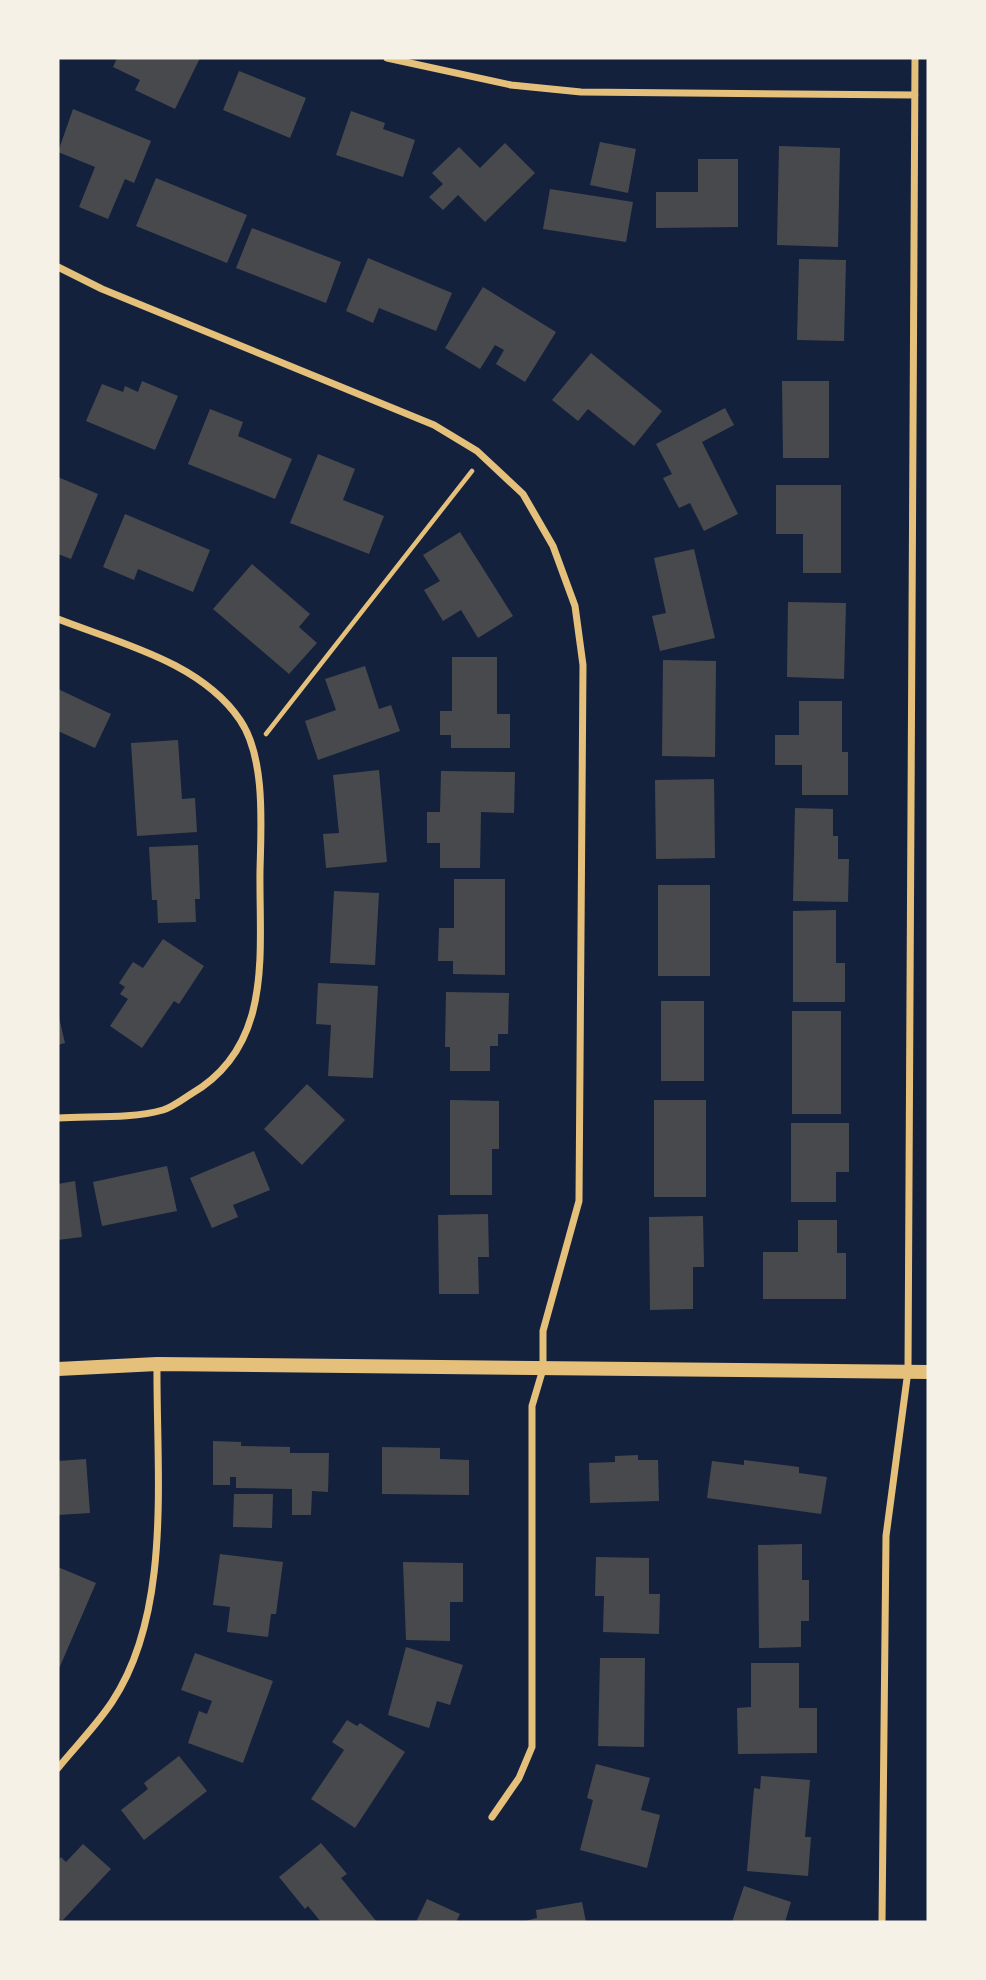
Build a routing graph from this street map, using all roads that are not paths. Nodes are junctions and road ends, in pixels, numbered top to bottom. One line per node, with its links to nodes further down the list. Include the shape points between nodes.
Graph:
1 (387, 58): 3 (street, via 511,85 581,92)
2 (915, 58): 3 (street)
3 (915, 95): 10 (street)
4 (58, 267): 9 (street, via 434,425 484,457 523,494 553,546 575,606 583,665 579,1201 543,1331)
5 (58, 619): 6 (street, via 174,665 211,689 241,721 261,804 257,1003 242,1044 211,1083 164,1110)
6 (58, 1118)
7 (157, 1364): 8 (main road); 9 (main road); 12 (street, via 156,1577 146,1624 112,1702)
8 (58, 1369)
9 (543, 1369): 10 (main road); 13 (street, via 532,1406 532,1747 519,1778)
10 (908, 1371): 11 (main road); 14 (street, via 886,1536)
11 (928, 1372)
12 (58, 1768)
13 (492, 1817)
14 (881, 1922)

